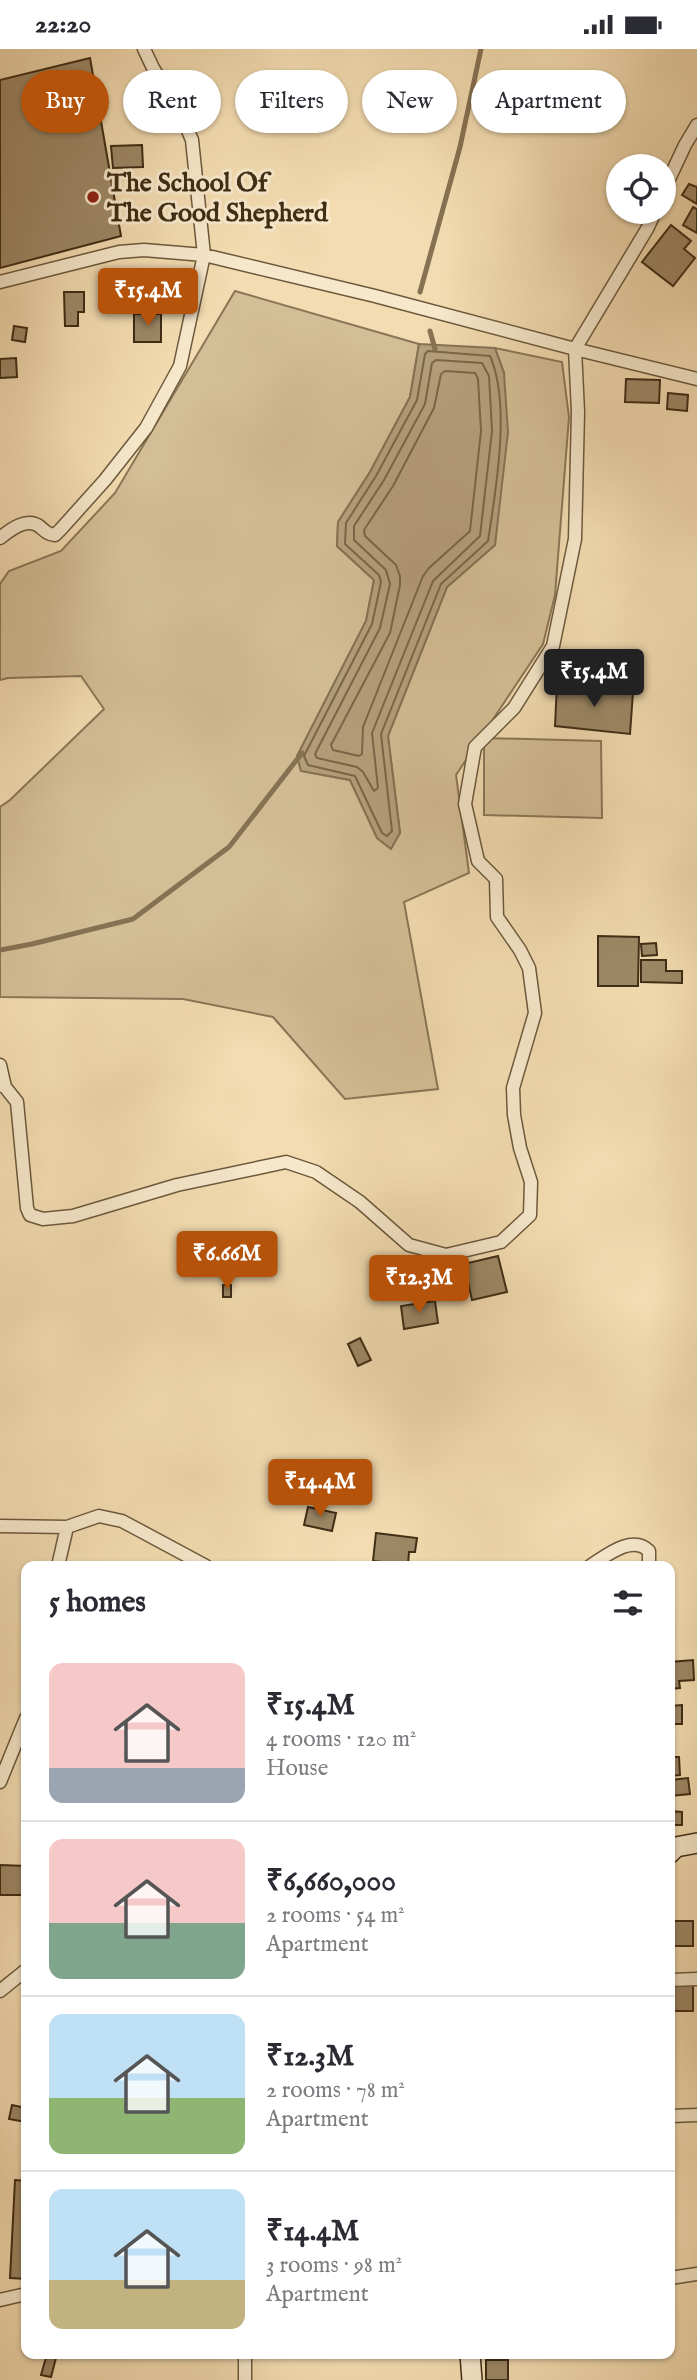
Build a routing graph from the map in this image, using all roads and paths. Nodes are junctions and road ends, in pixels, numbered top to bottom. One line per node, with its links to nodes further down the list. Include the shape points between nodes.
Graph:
1 (144, 49): 5 (street, via 192,140)
2 (697, 125): 3 (street)
3 (676, 164)
4 (649, 224): 7 (street)
5 (204, 255): 6 (street, via 119,252); 7 (street); 9 (street, via 180,366 146,428 55,535 30,523)
6 (0, 282)
7 (575, 349): 8 (street); 11 (street, via 575,540 553,646 514,708 475,747 465,804 478,861 496,879 497,917 529,968 535,1013 513,1088 513,1115 531,1182 530,1215 501,1242 446,1255 409,1245 360,1202 316,1172 286,1161 177,1185 73,1216 43,1219 30,1215 27,1208 17,1102)
8 (697, 379)
9 (0, 538)
10 (0, 1065): 11 (street)
11 (3, 1086)
12 (0, 1526): 13 (street)
13 (67, 1527): 14 (street); 15 (street, via 99,1516 122,1521)
14 (59, 1561)
15 (197, 1561)
16 (600, 1561): 17 (street, via 632,1544 649,1551)
17 (650, 1561)
18 (21, 1730): 19 (street)
19 (0, 1782)
20 (697, 1843): 21 (street)
21 (675, 1848)
22 (21, 1974): 25 (street)
23 (697, 1979): 24 (street)
24 (675, 1980)
25 (0, 1991)
26 (697, 2115): 27 (street)
27 (675, 2116)
28 (697, 2274): 29 (street)
29 (675, 2277)
30 (21, 2295): 31 (street)
31 (0, 2300)
32 (245, 2359): 34 (street)
33 (470, 2359): 35 (street)
34 (245, 2380)
35 (472, 2380)

